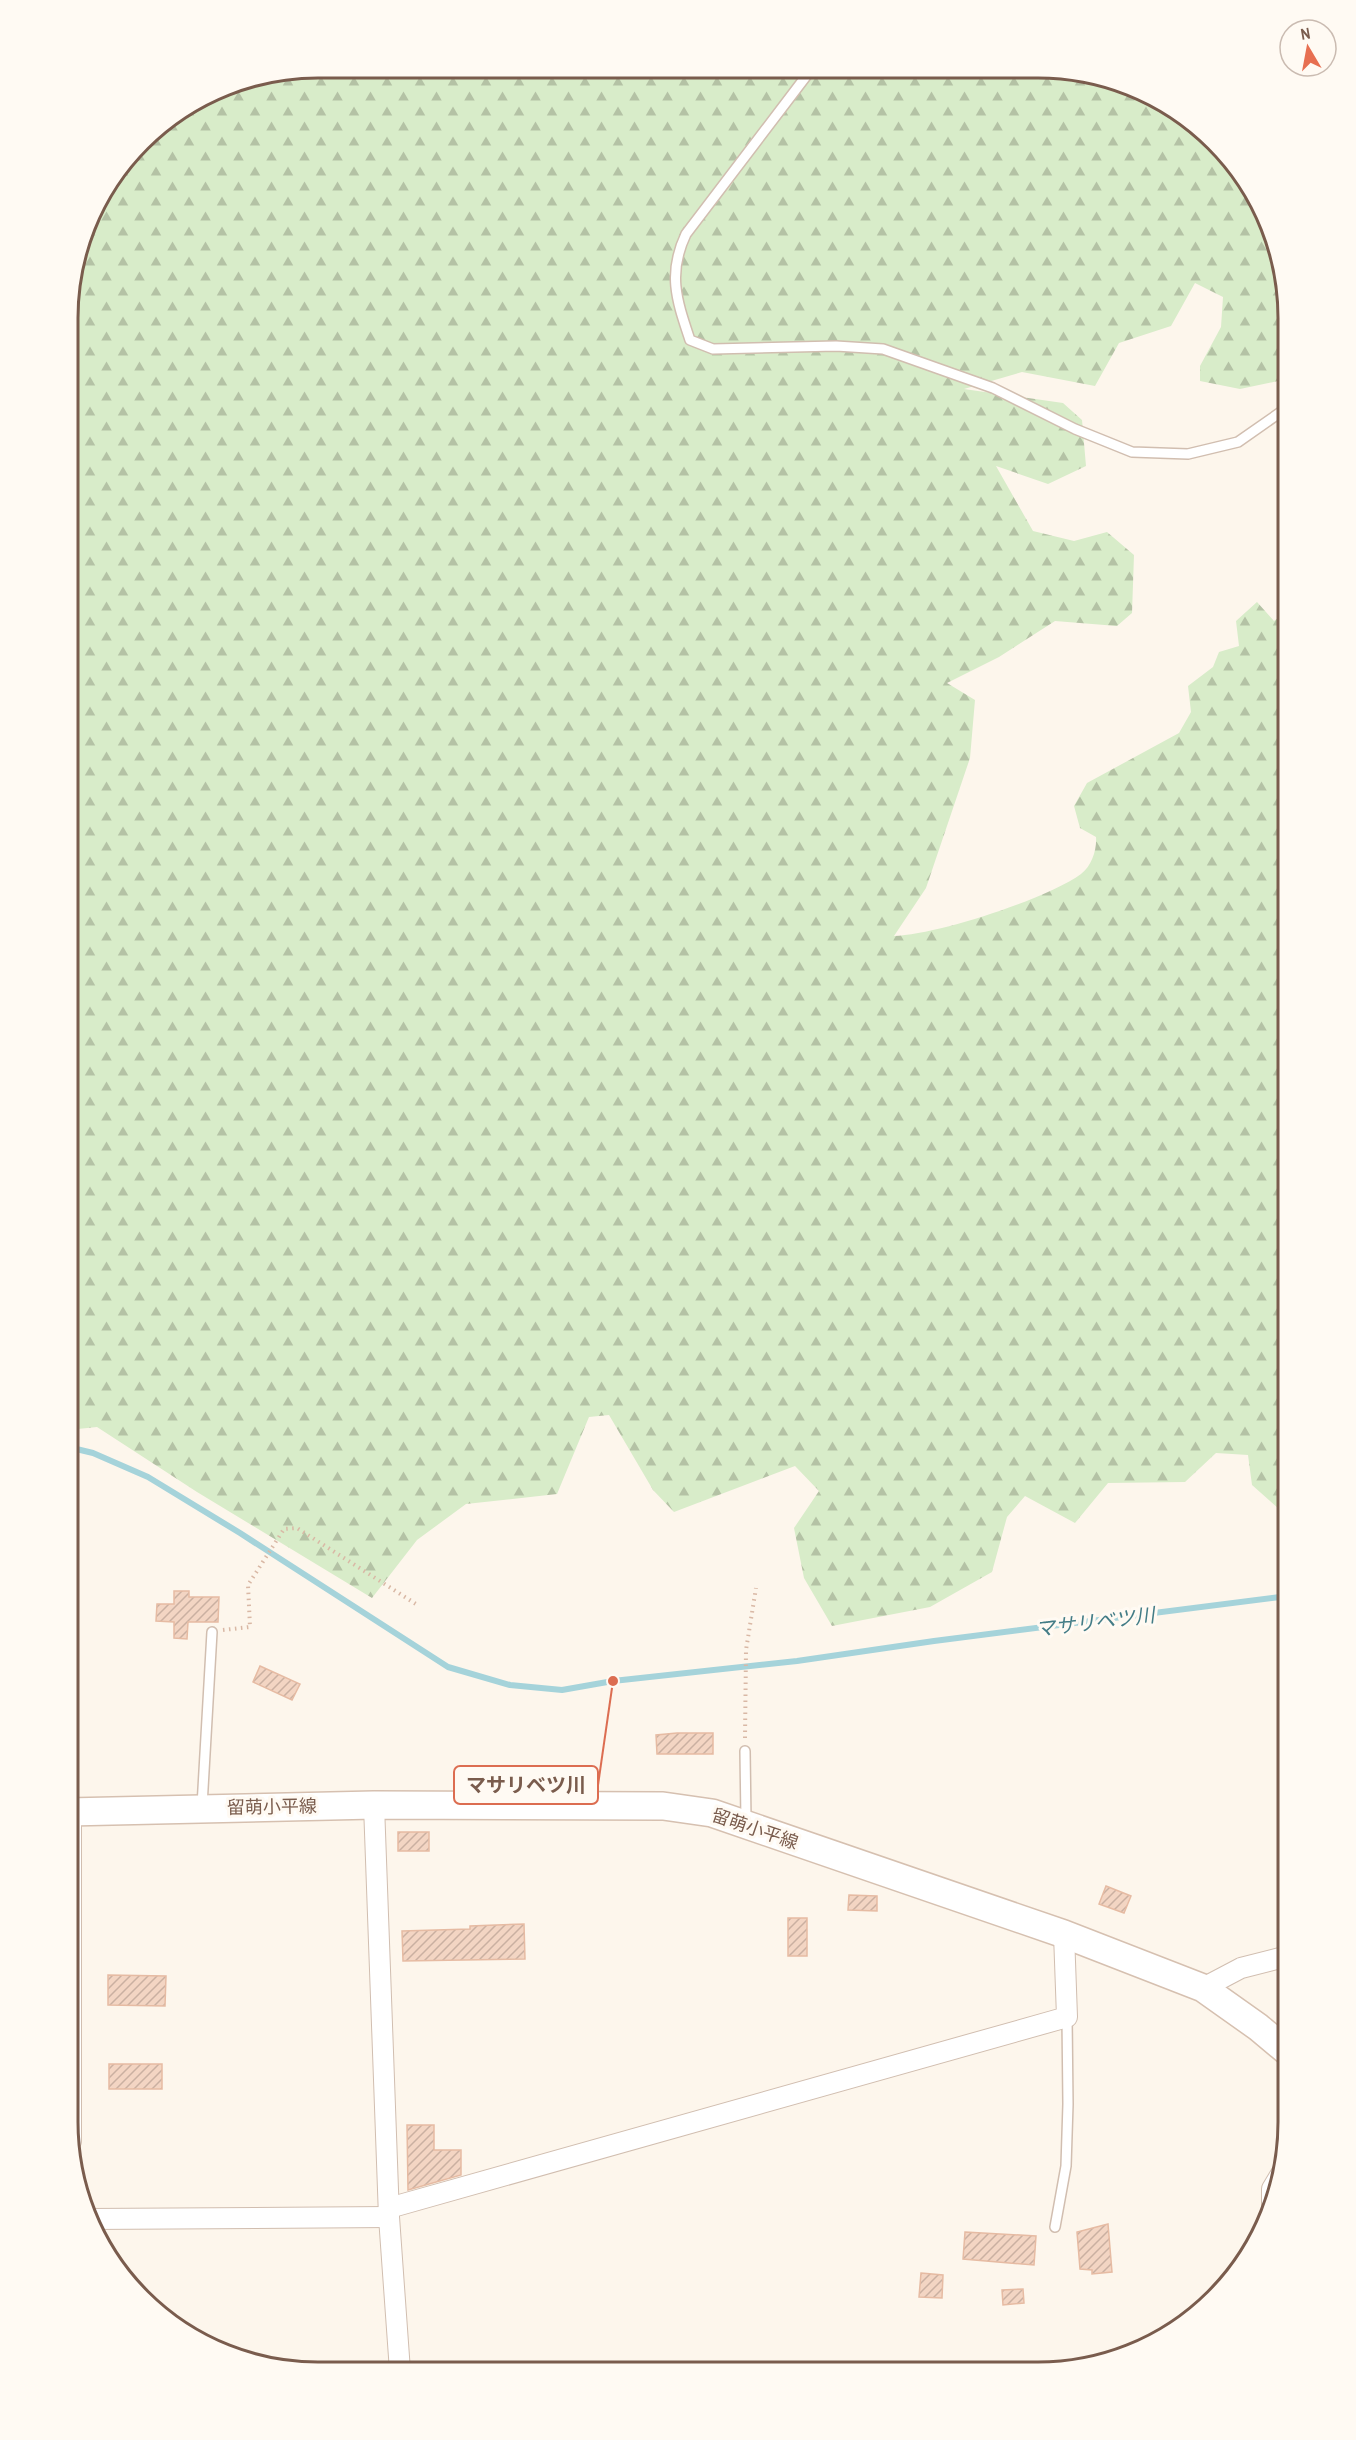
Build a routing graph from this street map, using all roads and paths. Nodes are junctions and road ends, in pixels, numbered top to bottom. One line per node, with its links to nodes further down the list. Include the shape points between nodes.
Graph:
1 (804, 78): 2 (lane, via 686,234 678,251 674,269 677,300 690,340 713,349 883,349 993,388 1132,452 1188,454 1238,442)
2 (1278, 415)
3 (756, 1588): 6 (path, via 746,1650)
4 (419, 1606): 5 (path, via 297,1528 284,1529 248,1585 250,1627)
5 (212, 1632): 8 (lane)
6 (744, 1751): 10 (lane)
7 (374, 1805): 8 (main road, 留萌小平線); 10 (main road, 留萌小平線, via 663,1806 712,1813); 16 (street)
8 (202, 1809): 9 (main road, 留萌小平線)
9 (78, 1812)
10 (746, 1826): 11 (main road, 留萌小平線)
11 (1064, 1934): 13 (main road, 留萌小平線); 14 (street)
12 (1278, 1959): 13 (street, via 1241,1968)
13 (1203, 1988): 15 (main road, 留萌小平線)
14 (1067, 2017): 16 (street); 18 (lane, via 1066,2166)
15 (1278, 2044)
16 (389, 2213): 17 (street); 19 (street)
17 (98, 2219)
18 (1055, 2227)
19 (399, 2362)

